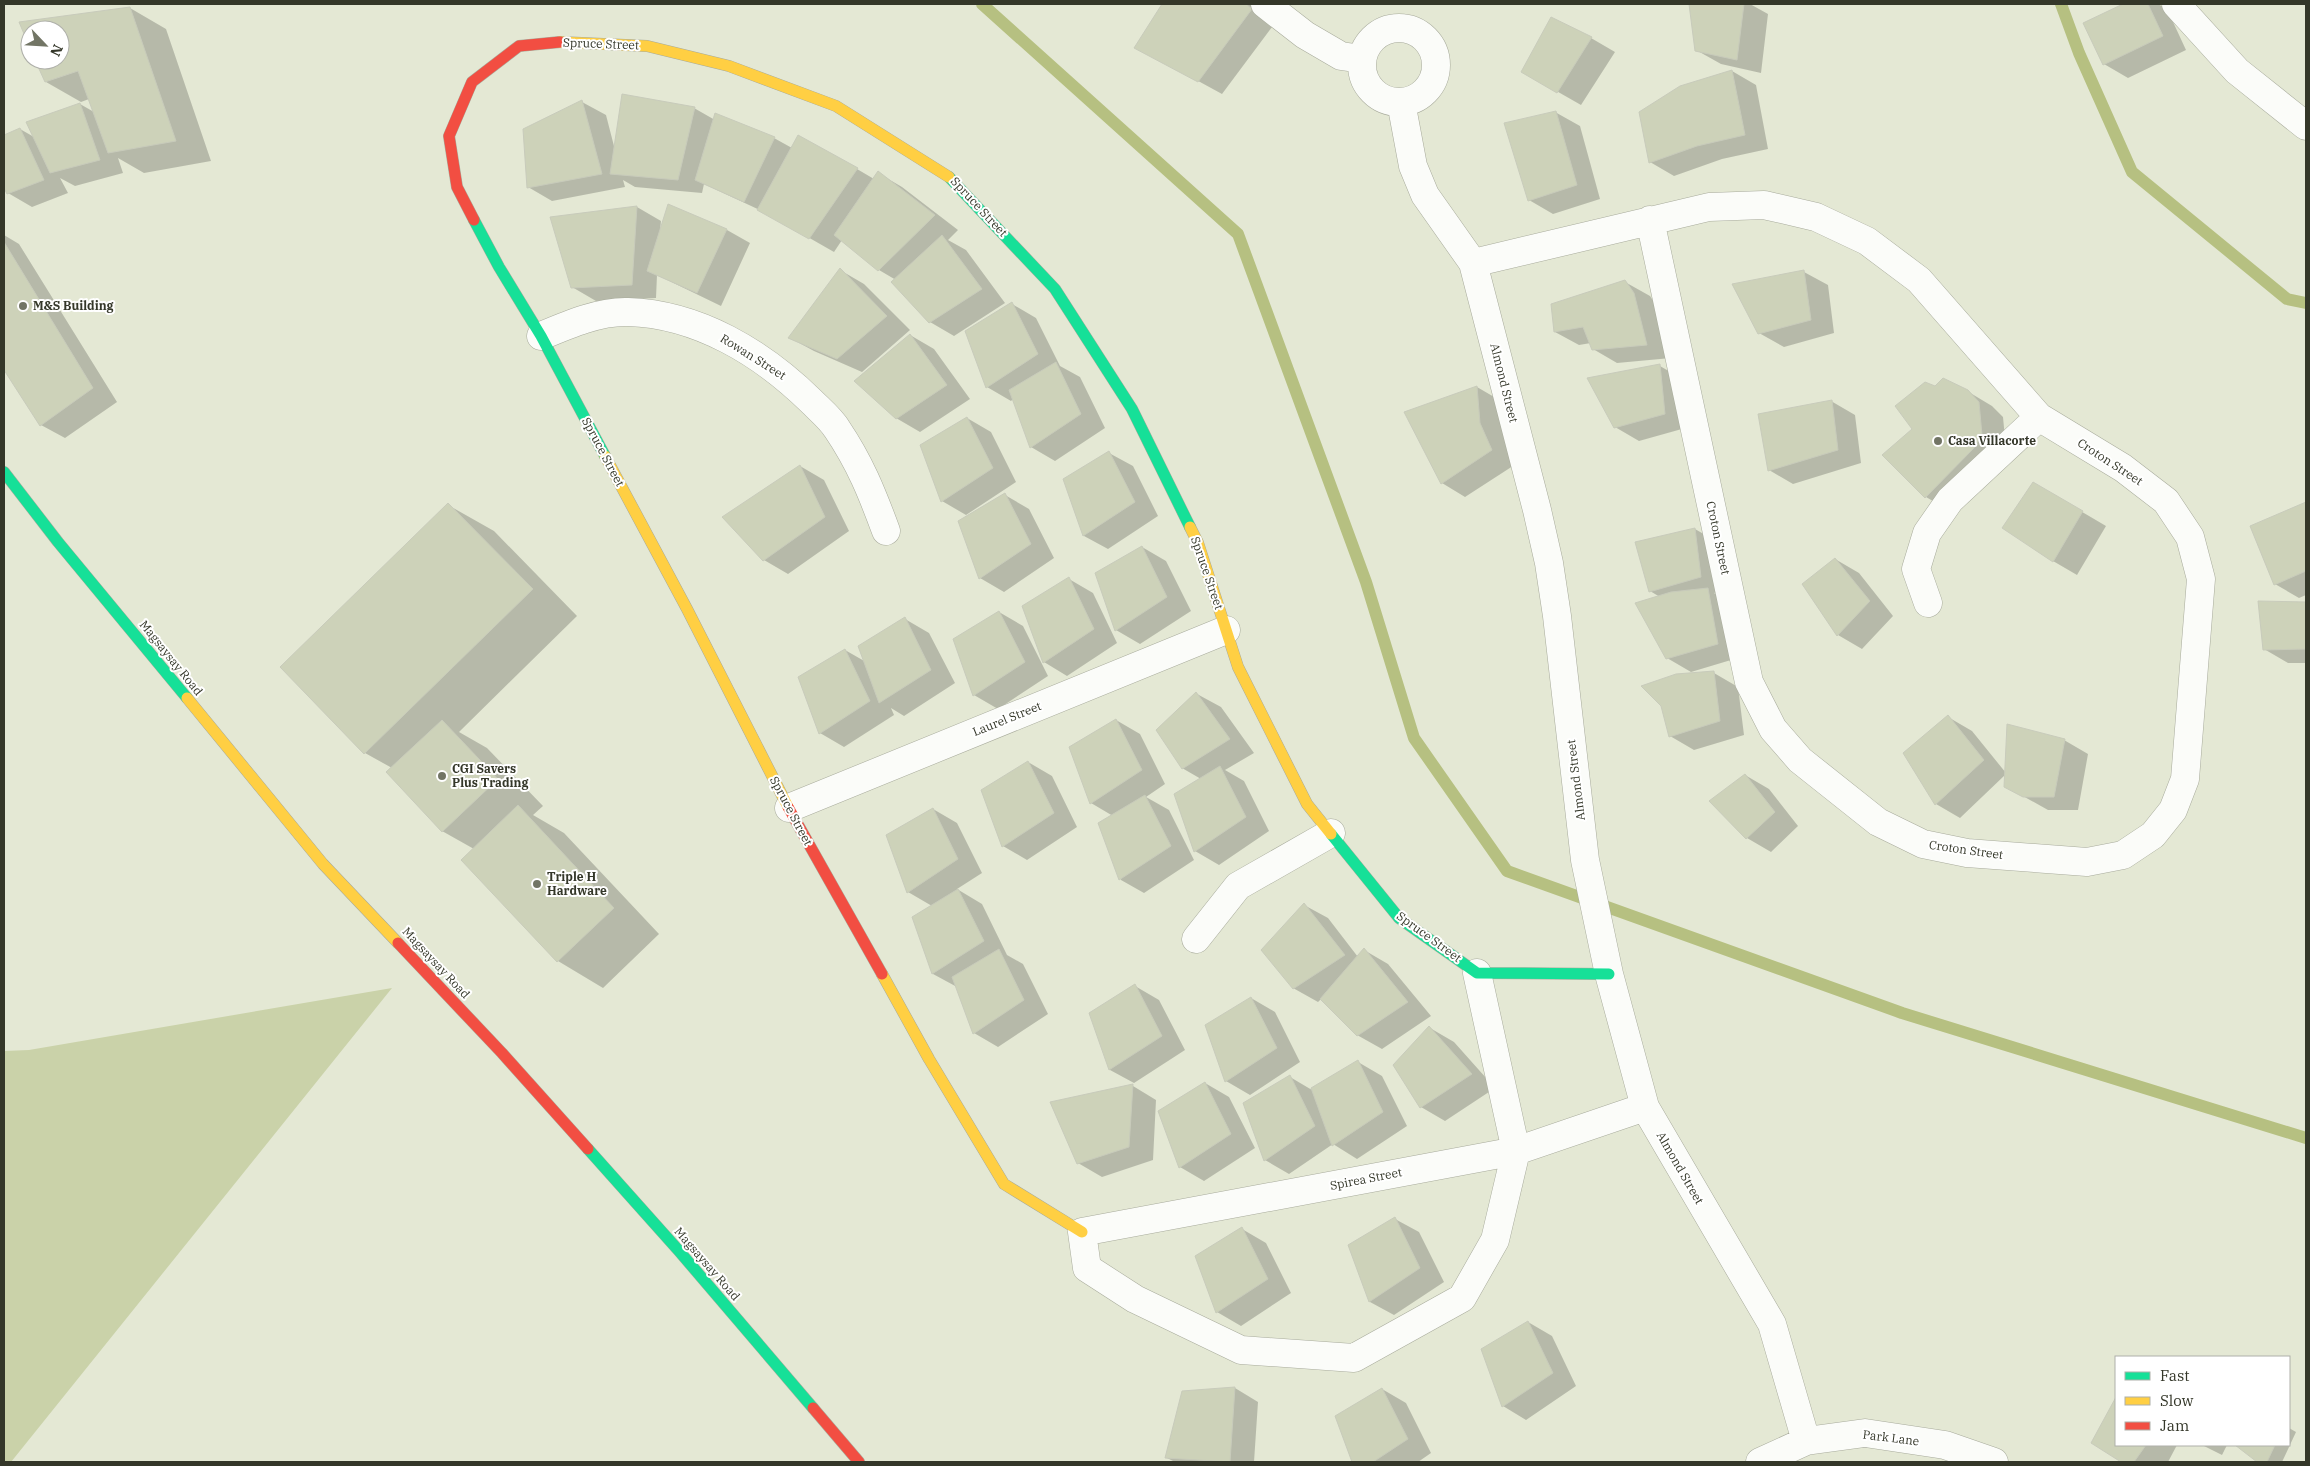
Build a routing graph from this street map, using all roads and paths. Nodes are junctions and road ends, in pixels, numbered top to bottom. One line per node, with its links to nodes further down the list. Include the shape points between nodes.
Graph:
1 (1265, 4): 4 (street, via 1305,35 1341,56)
2 (2177, 4): 6 (street, via 2237,71)
3 (1399, 15): 4 (street, via 1368,43); 5 (street, via 1428,40 1435,55 1436,71 1430,87 1417,98)
4 (1362, 58): 5 (street, via 1363,75 1370,90 1384,100)
5 (1401, 102): 8 (street, Almond Street, via 1413,166 1425,195)
6 (2306, 126)
7 (1650, 220): 8 (street, Croton Street); 10 (street, Croton Street, via 1709,207 1764,205 1816,216 1867,241 1919,280); 10 (street, Croton Street, via 1749,682 1773,729 1800,760 1878,822 1923,844 1967,853 2087,862 2123,855 2153,835 2173,810 2186,779 2201,579 2190,537 2166,501 2123,468)
8 (1473, 263): 19 (street, Almond Street, via 1550,563 1585,860)
9 (541, 336): 12 (street, Rowan Street, via 582,319 626,312 674,317 728,338 786,377 836,427 867,480); 14 (street, Spruce Street, via 499,267 458,187 449,136 472,82 519,46 562,42 647,46 729,66 836,106 948,174 1055,289 1132,409 1198,543); 15 (street, Spruce Street)
10 (2039, 417): 13 (street, via 1950,500 1926,533 1916,569)
11 (4, 472): 24 (street, Magsaysay Road, via 323,864 515,1068 679,1251)
12 (886, 531)
13 (1928, 604)
14 (1226, 630): 15 (street, Laurel Street); 16 (street, Spruce Street, via 1238,667 1307,804)
15 (789, 808): 22 (street, Spruce Street, via 929,1059 1004,1184)
16 (1331, 833): 17 (street, via 1238,886); 18 (street, Spruce Street, via 1399,918)
17 (1196, 939)
18 (1477, 973): 19 (street); 21 (street)
19 (1609, 974): 20 (street, Almond Street)
20 (1645, 1107): 21 (street, Spirea Street); 23 (street, Almond Street, via 1772,1324)
21 (1516, 1151): 22 (street, Spirea Street); 22 (street, via 1495,1240 1462,1298 1354,1358 1241,1350 1135,1299 1088,1268)
22 (1082, 1232)
23 (1806, 1441): 25 (street, Park Lane); 26 (street, Park Lane, via 1865,1433 1945,1445)
24 (859, 1462)
25 (1760, 1462)
26 (1994, 1462)

